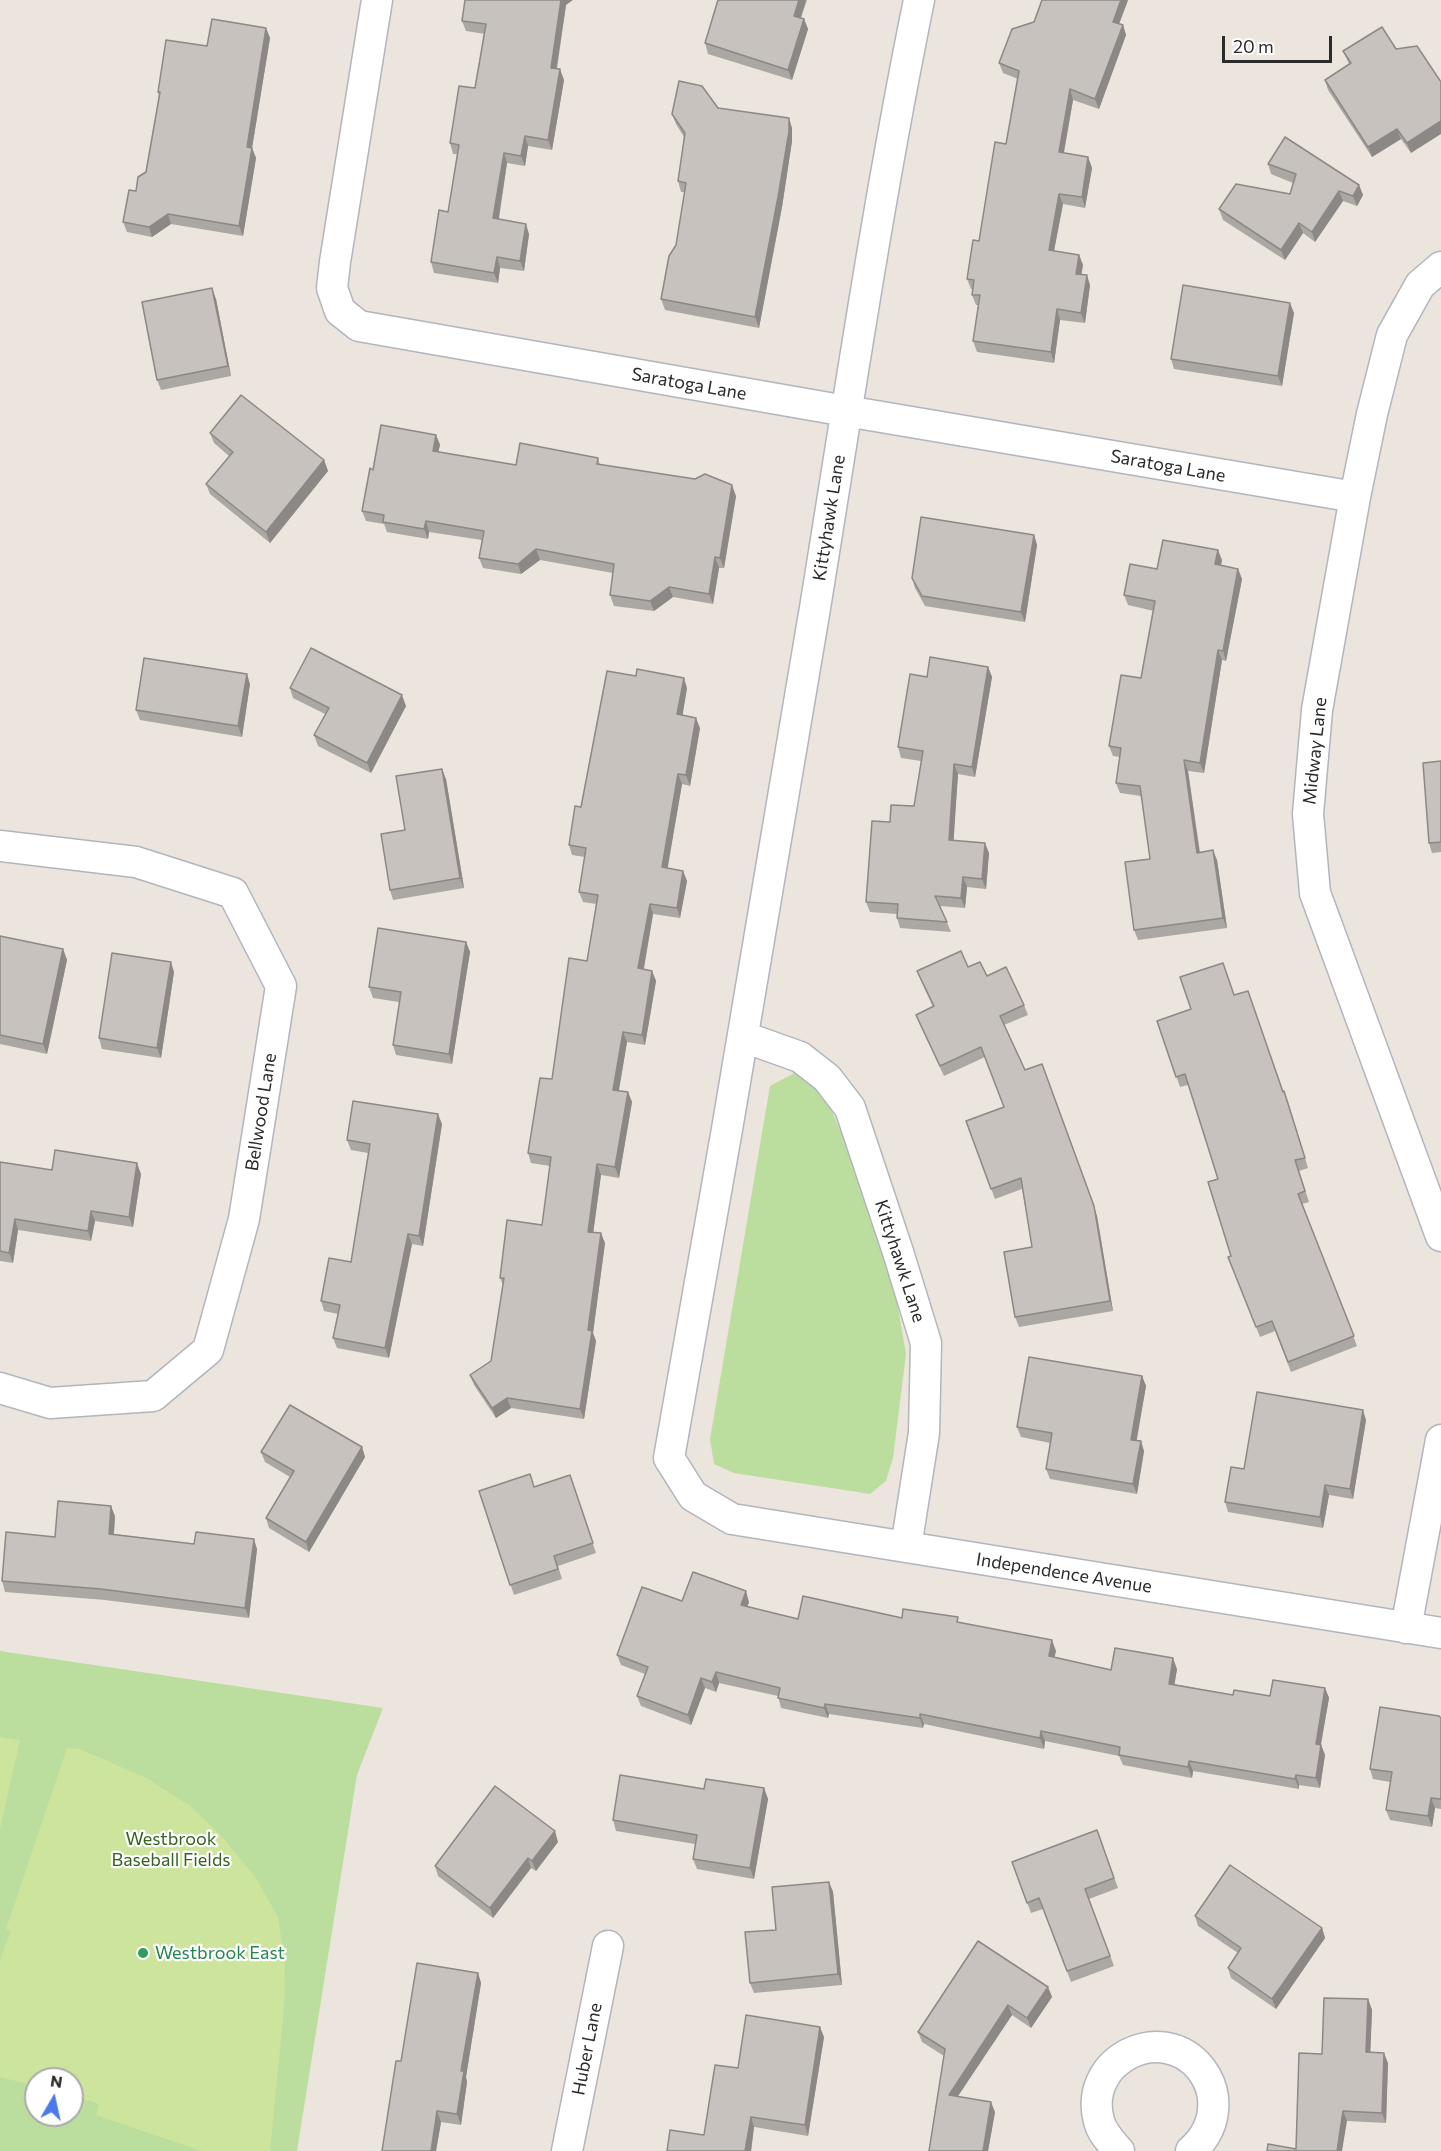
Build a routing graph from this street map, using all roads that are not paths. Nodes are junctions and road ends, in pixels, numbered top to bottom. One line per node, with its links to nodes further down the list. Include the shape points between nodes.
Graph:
1 (377, 0): 4 (street, Saratoga Lane, via 335,262 332,288 340,311 359,326)
2 (919, 0): 4 (street, Kittyhawk Lane)
3 (1441, 267): 5 (street, Midway Lane, via 1420,285 1392,335)
4 (846, 411): 5 (street, Saratoga Lane); 7 (street, Kittyhawk Lane)
5 (1354, 497): 8 (street, Midway Lane, via 1317,710 1308,814 1316,893)
6 (0, 846): 9 (street, Bellwood Lane, via 136,862 233,893 281,986 244,1219 208,1350 153,1396 50,1403)
7 (744, 1037): 11 (street, Kittyhawk Lane, via 669,1458); 12 (street, Kittyhawk Lane, via 800,1057 827,1078 850,1108 927,1343 924,1432)
8 (1441, 1236)
9 (0, 1388)
10 (1441, 1440): 13 (street)
11 (693, 1496): 12 (street, Independence Avenue, via 732,1519)
12 (906, 1547): 13 (street, Independence Avenue)
13 (1406, 1628): 14 (street, Independence Avenue)
14 (1441, 1633)
15 (608, 1946): 16 (street, Huber Lane)
16 (567, 2151)
17 (1119, 2151): 18 (street, via 1099,2121 1096,2103 1100,2084 1123,2056 1140,2048 1159,2046 1194,2061 1207,2077 1213,2096 1213,2116 1206,2135)
18 (1191, 2151)

